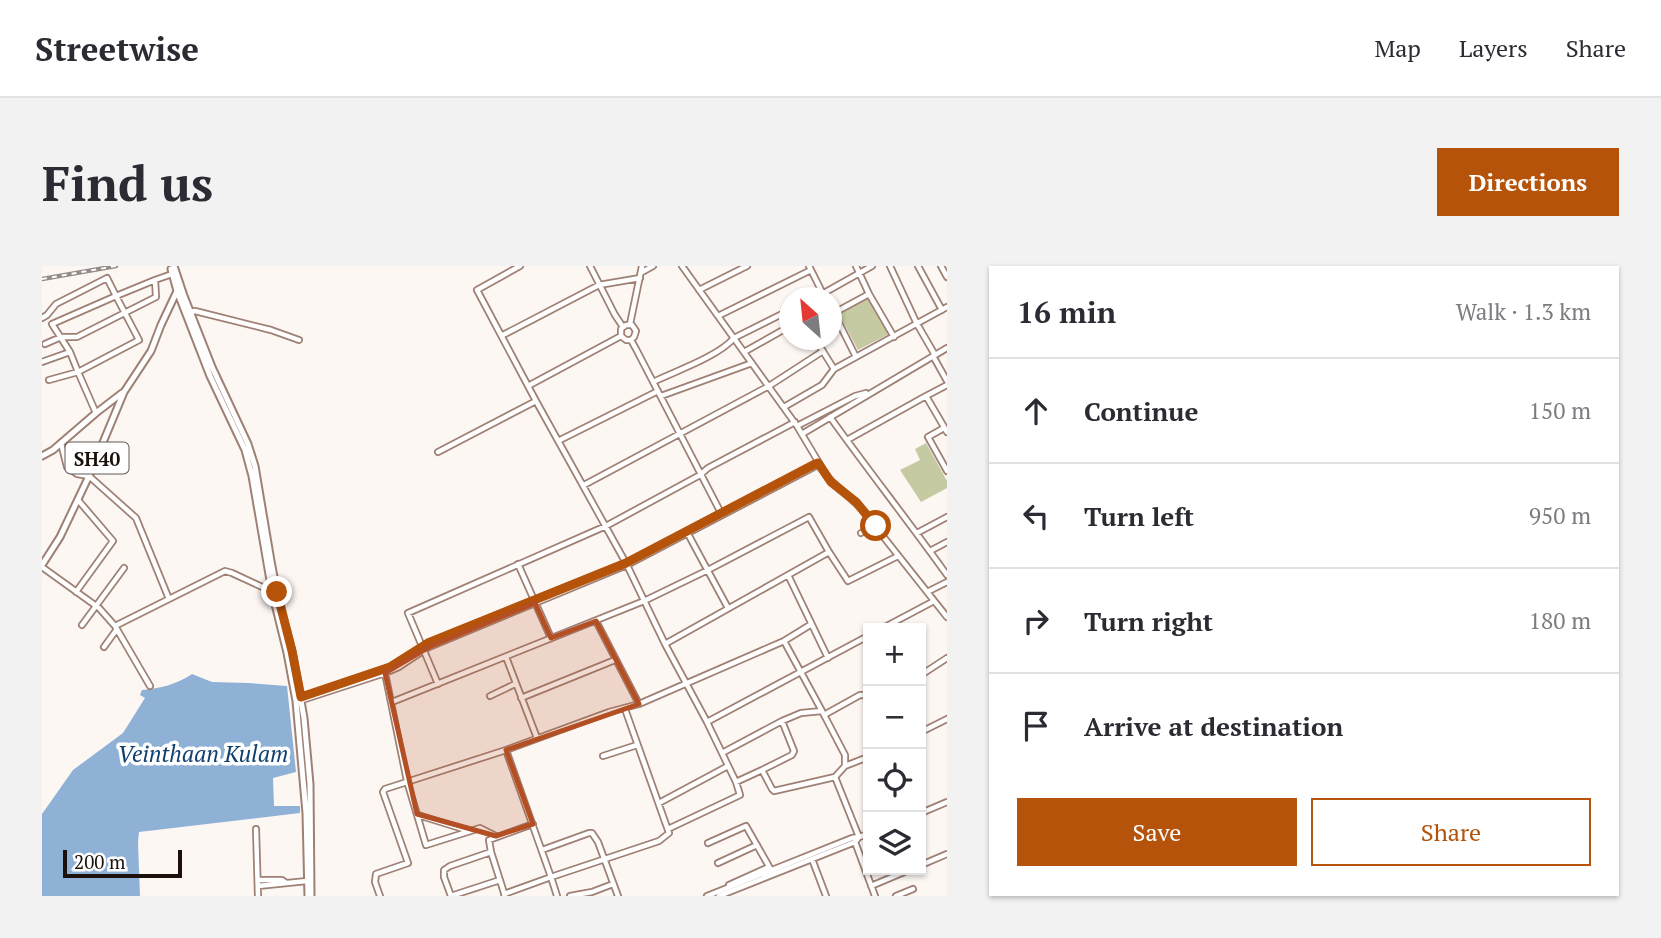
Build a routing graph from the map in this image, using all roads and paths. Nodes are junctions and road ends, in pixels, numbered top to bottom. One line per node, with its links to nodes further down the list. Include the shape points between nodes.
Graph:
1 (172, 266): 15 (main road); 28 (main road)
2 (520, 266): 38 (street, via 477,290)
3 (590, 266): 18 (street)
4 (653, 266): 13 (street)
5 (682, 266): 21 (street)
6 (747, 266): 21 (street)
7 (856, 266): 14 (street)
8 (872, 266): 14 (street)
9 (890, 266): 34 (street)
10 (918, 266): 26 (street)
11 (941, 266): 16 (street)
12 (810, 268): 19 (street); 31 (street)
13 (641, 272): 18 (street); 33 (street)
14 (860, 273): 20 (street); 23 (street)
15 (172, 274): 17 (street); 22 (main road)
16 (947, 277)
17 (155, 280): 24 (street); 27 (street, via 156,297)
18 (599, 285): 35 (street); 38 (street)
19 (820, 287)
20 (837, 287)
21 (699, 290): 31 (street)
22 (177, 291): 62 (main road, SH40, via 151,351); 104 (main road, via 244,450)
23 (869, 294): 25 (street); 41 (street)
24 (116, 296): 27 (street); 30 (street, via 107,278 55,304); 32 (street)
25 (842, 307)
26 (945, 309): 34 (street)
27 (124, 312): 40 (street, via 77,337); 55 (street, via 139,340)
28 (190, 312): 43 (street); 104 (main road, via 255,466)
29 (779, 315): 42 (street)
30 (44, 316): 32 (street)
31 (718, 316): 42 (street)
32 (52, 324): 40 (street)
33 (630, 324): 35 (street); 44 (street, via 636,333)
34 (917, 324): 41 (street); 50 (street)
35 (623, 327): 39 (street)
36 (842, 329): 51 (street)
37 (779, 332): 49 (street)
38 (502, 335): 59 (street)
39 (621, 336): 44 (street); 59 (street)
40 (61, 337): 45 (street); 48 (street)
41 (894, 337): 51 (street)
42 (734, 338): 49 (street); 57 (street, via 715,353)
43 (299, 340)
44 (631, 340): 57 (street)
45 (43, 344)
46 (947, 348): 50 (street)
47 (823, 351): 54 (street); 60 (street)
48 (70, 352): 52 (street); 55 (street)
49 (744, 352): 53 (street)
50 (934, 355): 58 (street); 61 (street)
51 (856, 357): 54 (street)
52 (42, 362)
53 (752, 363): 60 (street); 63 (street)
54 (834, 369): 66 (street, via 822,385)
55 (78, 372): 56 (street); 67 (street)
56 (49, 380)
57 (653, 382): 63 (street)
58 (947, 383): 64 (street)
59 (528, 386): 65 (street)
60 (769, 386): 66 (street); 71 (street)
61 (877, 389): 68 (street); 69 (street)
62 (124, 392): 67 (main road); 81 (main road, SH40)
63 (660, 394): 71 (street); 74 (street)
64 (926, 396): 70 (street); 73 (street)
65 (536, 401): 74 (street); 76 (street)
66 (783, 407): 69 (street)
67 (96, 413): 75 (main road)
68 (830, 417): 72 (street); 73 (street)
69 (796, 424): 72 (street); 80 (street)
70 (946, 430): 79 (street, via 928,437)
71 (681, 433): 80 (street); 82 (street)
72 (802, 434): 78 (street)
73 (847, 440): 89 (street)
74 (558, 441): 82 (street)
75 (61, 443): 77 (main road); 81 (street, via 67,467)
76 (438, 452)
77 (42, 456)
78 (818, 463): 84 (street); 87 (street)
79 (947, 471)
80 (701, 475): 84 (street); 86 (street)
81 (89, 476): 83 (main road, SH40); 106 (street, via 136,518)
82 (583, 485): 86 (street)
83 (78, 500): 97 (main road, SH40); 103 (street, via 113,541)
84 (721, 515): 90 (street); 96 (street)
85 (947, 517): 89 (street)
86 (606, 526): 95 (street); 96 (street)
87 (876, 526): 88 (street); 94 (street)
88 (862, 533)
89 (917, 533): 92 (street)
90 (688, 534): 96 (street); 99 (street)
91 (947, 542): 92 (street)
92 (930, 551): 101 (street)
93 (828, 552): 94 (street, via 848,581); 99 (street, via 809,517); 100 (street)
94 (898, 556): 105 (street)
95 (518, 564): 107 (street); 123 (street, via 408,613)
96 (627, 564): 107 (street); 108 (street)
97 (42, 566): 103 (street)
98 (124, 568): 110 (street)
99 (708, 570): 108 (street); 111 (street)
100 (788, 575): 111 (street); 115 (street)
101 (947, 575)
102 (947, 582): 105 (street)
103 (76, 592): 110 (street)
104 (274, 592): 106 (street, via 225,572); 138 (main road)
105 (927, 592): 109 (street)
106 (169, 598): 117 (street)
107 (535, 601): 118 (street); 123 (street)
108 (644, 601): 113 (street); 121 (street)
109 (934, 601): 112 (street); 114 (street)
110 (96, 605): 116 (street); 117 (street)
111 (728, 608): 121 (street)
112 (947, 617)
113 (596, 621): 118 (street); 127 (street)
114 (892, 623)
115 (811, 624): 120 (street); 125 (street)
116 (82, 625)
117 (116, 628): 122 (street); 134 (street)
118 (551, 638): 124 (street)
119 (863, 639): 125 (street)
120 (784, 641): 128 (street); 131 (street)
121 (665, 644): 131 (street)
122 (104, 647)
123 (422, 649): 130 (street); 132 (street); 138 (street, via 390,667)
124 (506, 657): 132 (street); 133 (street)
125 (828, 658): 128 (street)
126 (947, 658): 129 (street)
127 (615, 660): 137 (street); 140 (street)
128 (801, 672): 142 (street); 145 (street)
129 (926, 672)
130 (385, 673): 138 (street); 139 (street)
131 (686, 683): 140 (street); 145 (street)
132 (438, 684): 139 (street)
133 (516, 684): 136 (street); 137 (street)
134 (150, 685)
135 (863, 695): 142 (street)
136 (490, 696)
137 (521, 698): 147 (street)
138 (298, 699): 184 (main road); 194 (main road, via 310,784)
139 (392, 702): 157 (street)
140 (639, 704): 141 (street)
141 (625, 709): 147 (street); 148 (street)
142 (823, 713): 144 (street, via 801,713); 154 (street, via 845,755)
143 (947, 719): 146 (street)
144 (782, 721): 150 (street); 155 (street, via 794,751)
145 (707, 722): 150 (street)
146 (926, 730)
147 (537, 738): 149 (street)
148 (637, 745): 151 (street); 160 (street)
149 (506, 750): 157 (street); 163 (street)
150 (722, 753): 153 (street)
151 (603, 756)
152 (863, 759): 154 (street)
153 (728, 766): 158 (street); 160 (street)
154 (845, 766): 156 (street)
155 (762, 770): 156 (street, via 774,791); 158 (street)
156 (835, 777): 169 (street)
157 (407, 782): 162 (street); 195 (street, via 383,792 408,863 376,874)
158 (736, 782): 164 (street, via 740,794)
159 (947, 802): 161 (street)
160 (659, 803): 164 (street)
161 (923, 812)
162 (417, 814): 166 (street); 166 (street, via 426,845)
163 (533, 824): 167 (street); 173 (street)
164 (668, 829): 176 (street, via 659,841)
165 (256, 830): 185 (street)
166 (471, 831): 167 (street, via 480,828)
167 (496, 836): 174 (street, via 489,840)
168 (863, 836): 169 (street)
169 (859, 837): 170 (street); 180 (street)
170 (855, 842): 177 (street); 188 (street)
171 (708, 843): 172 (street, via 746,826)
172 (757, 845): 178 (street); 180 (street)
173 (542, 850): 176 (street, via 589,833 595,836); 182 (street)
174 (491, 852): 183 (street); 196 (street, via 444,870)
175 (947, 854): 179 (street)
176 (604, 859): 182 (street); 186 (street)
177 (812, 859): 180 (street); 191 (street)
178 (718, 863)
179 (926, 863)
180 (771, 871): 187 (street); 190 (street); 200 (street)
181 (897, 875): 188 (street)
182 (551, 877): 192 (street); 197 (street)
183 (500, 880): 192 (street); 196 (street)
184 (307, 881): 185 (street); 194 (main road)
185 (258, 883): 193 (street)
186 (613, 884): 198 (street); 199 (street)
187 (729, 885)
188 (871, 886): 203 (street)
189 (913, 889): 204 (street)
190 (734, 893): 201 (street)
191 (825, 894): 202 (street)
192 (504, 895)
193 (258, 896)
194 (309, 896)
195 (380, 896)
196 (451, 896)
197 (557, 896)
198 (570, 896)
199 (618, 896)
200 (707, 896)
201 (719, 896)
202 (815, 896)
203 (875, 896)
204 (896, 896)

